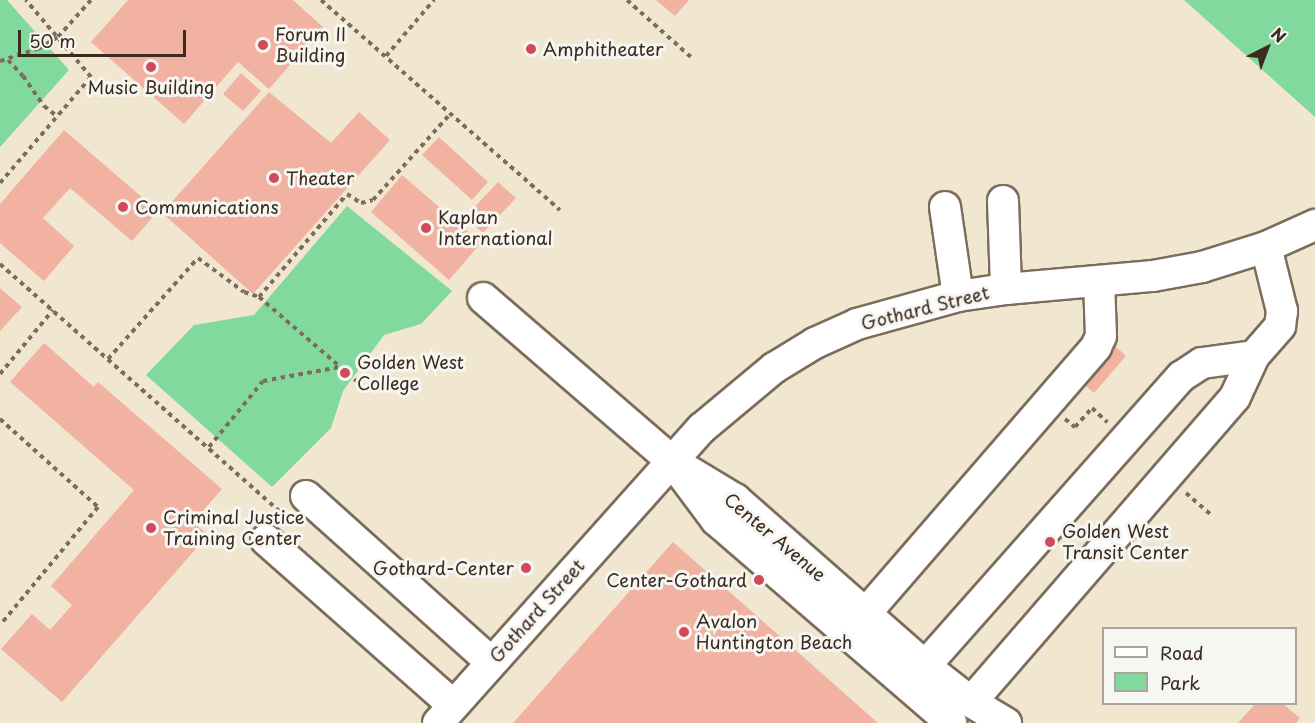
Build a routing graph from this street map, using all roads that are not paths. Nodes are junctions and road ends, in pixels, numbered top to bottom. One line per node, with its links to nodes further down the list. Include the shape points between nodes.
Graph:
1 (1003, 201): 6 (street)
2 (945, 207): 7 (street)
3 (1315, 225): 4 (street, Gothard Street)
4 (1266, 247): 5 (street, Gothard Street, via 1202,267); 9 (street, via 1282,312 1280,326)
5 (1099, 282): 6 (street, Gothard Street); 13 (street, via 1101,336 1088,358)
6 (1006, 289): 7 (street, Gothard Street)
7 (958, 296): 10 (street, Gothard Street, via 857,324 815,343 739,395)
8 (483, 298): 10 (street)
9 (1254, 356): 15 (street, via 1202,363 1182,376); 16 (street, via 1232,401)
10 (672, 461): 13 (street, Center Avenue, via 735,500); 14 (street, Gothard Street); 16 (street, Center Avenue, via 716,520)
11 (296, 507): 14 (street)
12 (266, 540): 17 (street)
13 (865, 614): 15 (street, Center Avenue)
14 (492, 662): 17 (street, Gothard Street)
15 (925, 666): 16 (street, Center Avenue)
16 (946, 709): 18 (street, Center Avenue)
17 (446, 714)
18 (1006, 723)

